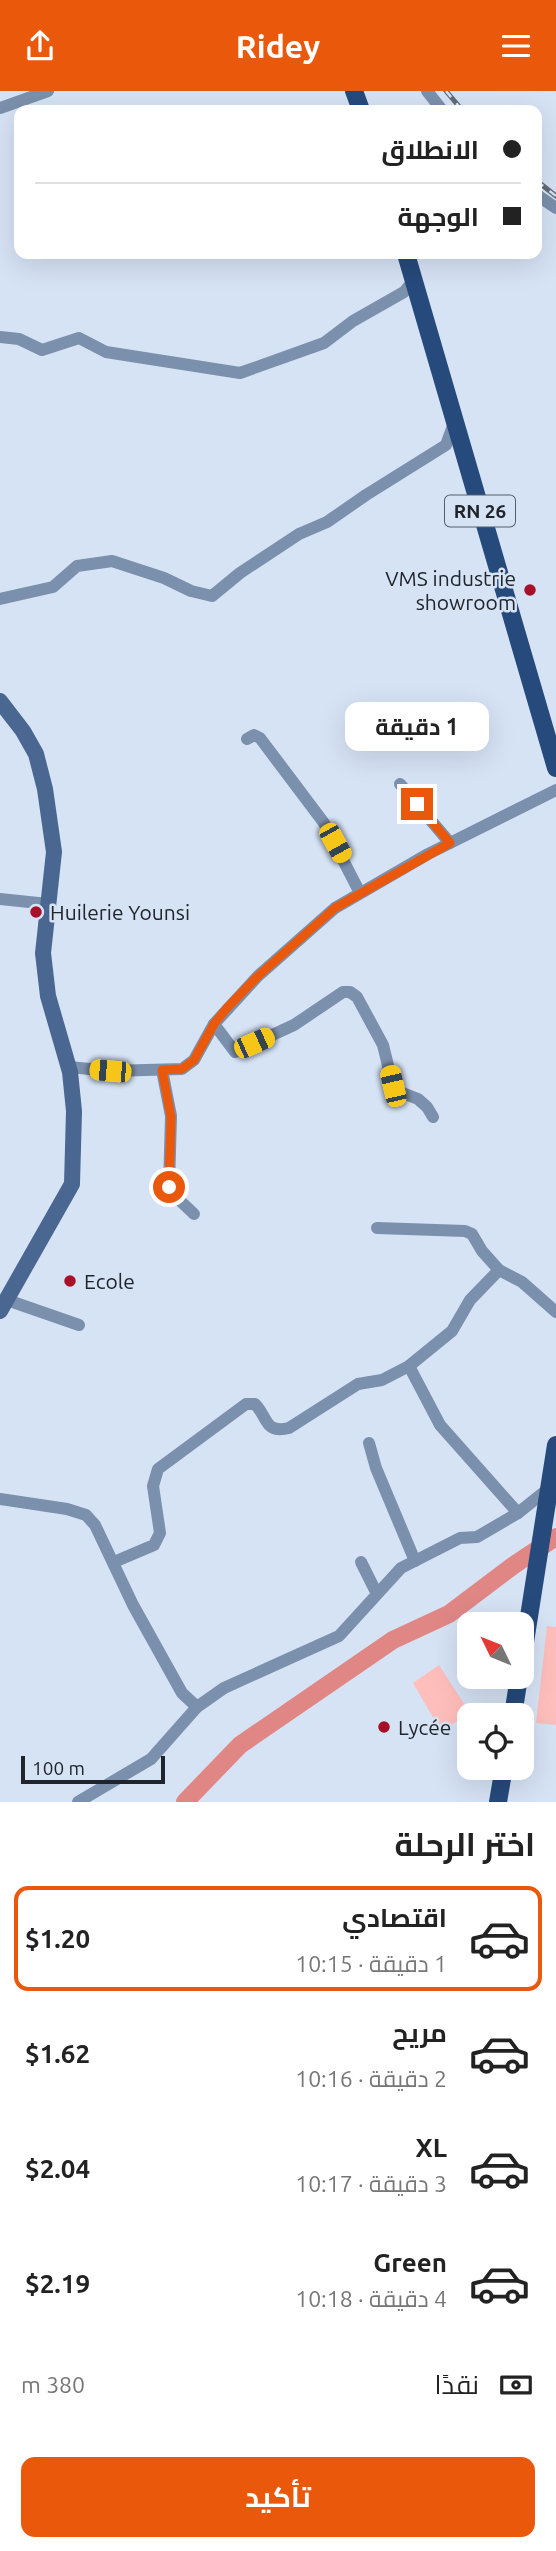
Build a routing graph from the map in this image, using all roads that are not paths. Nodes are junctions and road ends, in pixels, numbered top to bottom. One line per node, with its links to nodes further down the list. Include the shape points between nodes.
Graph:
1 (48, 91): 4 (street)
2 (427, 91): 3 (street)
3 (438, 105)
4 (0, 108)
5 (408, 259): 6 (main road, RN 26)
6 (414, 280): 7 (street, via 404,292 324,343 240,373 106,352 79,338 42,350 19,339); 8 (main road, RN 26)
7 (0, 337)
8 (454, 423): 9 (street, via 446,445 327,522 299,534 212,596 112,561 77,566 53,587); 12 (main road, RN 26)
9 (0, 599)
10 (0, 701): 18 (street, via 36,754 46,789 54,852)
11 (247, 739): 16 (street, via 260,738 317,814)
12 (556, 768)
13 (400, 784): 15 (street)
14 (556, 790): 15 (street)
15 (450, 843): 16 (street)
16 (360, 893): 19 (street, via 295,942)
17 (0, 899): 18 (street)
18 (48, 904): 20 (street, via 43,953 48,996)
19 (214, 1024): 21 (street, via 194,1060 182,1069); 22 (street, via 235,1052 350,992 383,1045 393,1086 418,1099)
20 (69, 1067): 21 (street); 26 (street, via 74,1111 72,1185)
21 (162, 1070): 23 (street, via 171,1117 169,1187)
22 (433, 1117)
23 (194, 1214)
24 (377, 1228): 25 (street, via 465,1231)
25 (499, 1270): 27 (street, via 522,1282); 29 (street, via 470,1300 452,1331)
26 (3, 1305): 28 (street)
27 (556, 1312)
28 (79, 1325)
29 (409, 1366): 34 (street, via 440,1425); 36 (street, via 382,1380 358,1384 281,1430 267,1424 254,1403 246,1404 158,1469 153,1486 158,1540)
30 (369, 1443): 35 (street)
31 (556, 1445): 32 (main road)
32 (552, 1489): 34 (street); 39 (main road)
33 (0, 1499): 36 (street, via 86,1515)
34 (518, 1513): 35 (street, via 477,1537 460,1538)
35 (415, 1561): 38 (street, via 401,1568)
36 (114, 1562): 40 (street, via 182,1693)
37 (361, 1562): 38 (street)
38 (377, 1594): 40 (street, via 339,1636 224,1688)
39 (529, 1612)
40 (197, 1707): 42 (street, via 151,1759)
41 (502, 1780): 43 (main road)
42 (78, 1802)
43 (498, 1802)

